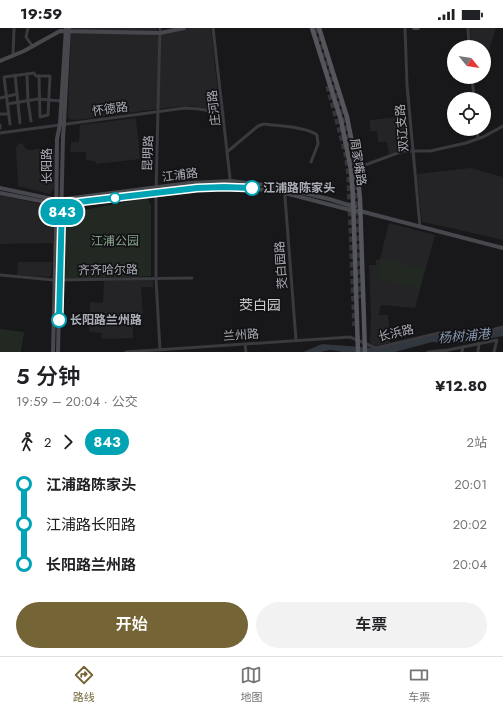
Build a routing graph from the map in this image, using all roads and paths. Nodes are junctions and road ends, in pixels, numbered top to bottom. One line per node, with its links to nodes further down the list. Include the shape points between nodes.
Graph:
1 (14, 28): 15 (street)
2 (28, 28): 14 (street, via 26,37)
3 (184, 28): 12 (main road)
4 (213, 28): 32 (street, 庄河路)
5 (312, 28): 57 (main road, 周家嘴路, via 341,120 351,170)
6 (319, 28): 47 (main road, 周家嘴路, via 345,112)
7 (405, 28): 44 (street, 双辽支路)
8 (414, 28): 9 (main road)
9 (418, 28)
10 (468, 28): 13 (street)
11 (67, 30): 12 (main road); 14 (main road, via 57,32); 29 (main road, 长阳路); 38 (main road, 长阳路)
12 (160, 30): 31 (street, 昆明路)
13 (469, 40)
14 (33, 47): 15 (main road)
15 (13, 56): 16 (main road)
16 (0, 62)
17 (15, 75): 18 (street); 20 (street, via 4,77); 22 (street)
18 (27, 75): 19 (street, via 34,73); 26 (street)
19 (39, 76): 25 (street); 27 (street, via 50,76)
20 (4, 80): 21 (street); 23 (street)
21 (0, 81)
22 (17, 94): 23 (street); 28 (street)
23 (6, 96): 24 (street); 30 (street)
24 (0, 98)
25 (39, 99): 26 (street); 27 (street); 27 (street, via 40,117 48,115)
26 (28, 100): 28 (street); 35 (street)
27 (49, 100): 29 (street)
28 (17, 102): 30 (street); 36 (street)
29 (61, 102): 38 (main road, 长阳路)
30 (7, 104): 34 (street)
31 (159, 111): 32 (street, 怀德路, via 193,108); 38 (street, 怀德路); 51 (street, 昆明路)
32 (223, 113): 45 (street, 庄河路)
33 (0, 114): 34 (street)
34 (9, 114): 37 (street)
35 (30, 121)
36 (20, 123)
37 (10, 124)
38 (62, 124): 42 (street, 怀德路); 55 (main road, 长阳路, via 57,139); 56 (main road, 长阳路)
39 (0, 125): 41 (street)
40 (503, 126): 43 (street)
41 (0, 128)
42 (0, 132)
43 (478, 138): 44 (street, via 430,151)
44 (412, 151): 47 (street, via 403,151); 60 (street, 双辽支路)
45 (227, 152): 46 (street, via 258,126 264,124 313,131 317,135 318,144); 48 (street, 庄河路)
46 (311, 162)
47 (357, 168): 58 (main road, 周家嘴路)
48 (231, 182): 49 (street, 庄河路); 51 (main road, 江浦路, via 196,182); 52 (main road, 江浦路, via 262,184)
49 (231, 187): 52 (main road, 江浦路); 54 (main road, 江浦路)
50 (0, 188): 55 (main road, 江浦路)
51 (156, 188): 54 (street, 昆明路); 56 (main road, 江浦路)
52 (286, 191): 57 (main road, 江浦路); 59 (main road, 江浦路); 68 (street, 茭白园路)
53 (0, 193): 55 (main road, 江浦路)
54 (156, 193): 56 (main road, 江浦路); 64 (street, 昆明路)
55 (56, 202): 56 (main road, 江浦路); 65 (main road, 长阳路)
56 (62, 202): 66 (main road, 长阳路)
57 (353, 205): 58 (main road, 江浦路); 59 (main road, 周家嘴路)
58 (360, 211): 59 (main road, 江浦路); 60 (main road, 江浦路); 73 (main road, 周家嘴路)
59 (354, 212): 69 (main road, 周家嘴路)
60 (420, 227): 61 (main road, 江浦路)
61 (503, 248)
62 (0, 275): 65 (street, 齐齐哈尔路)
63 (192, 278): 64 (street, 齐齐哈尔路)
64 (156, 279): 66 (street, 齐齐哈尔路); 75 (street, 昆明路)
65 (54, 280): 66 (street, 齐齐哈尔路); 77 (main road, 长阳路)
66 (60, 280): 78 (main road, 长阳路)
67 (503, 327): 73 (street, 长浜路, via 470,333 434,334 376,348)
68 (296, 340): 69 (street, 兰州路, via 350,337); 71 (street, 兰州路)
69 (358, 340): 73 (street); 74 (main road, 周家嘴路)
70 (479, 343): 72 (street); 83 (street); 84 (street, via 497,340)
71 (245, 344): 75 (street, 兰州路); 80 (street)
72 (463, 347): 76 (street); 82 (street)
73 (365, 348)
74 (358, 349)
75 (160, 350): 79 (street, 兰州路)
76 (448, 351): 81 (street)
77 (53, 352)
78 (58, 352)
79 (126, 352)
80 (246, 352)
81 (428, 352)
82 (462, 352)
83 (478, 352)
84 (494, 352)

